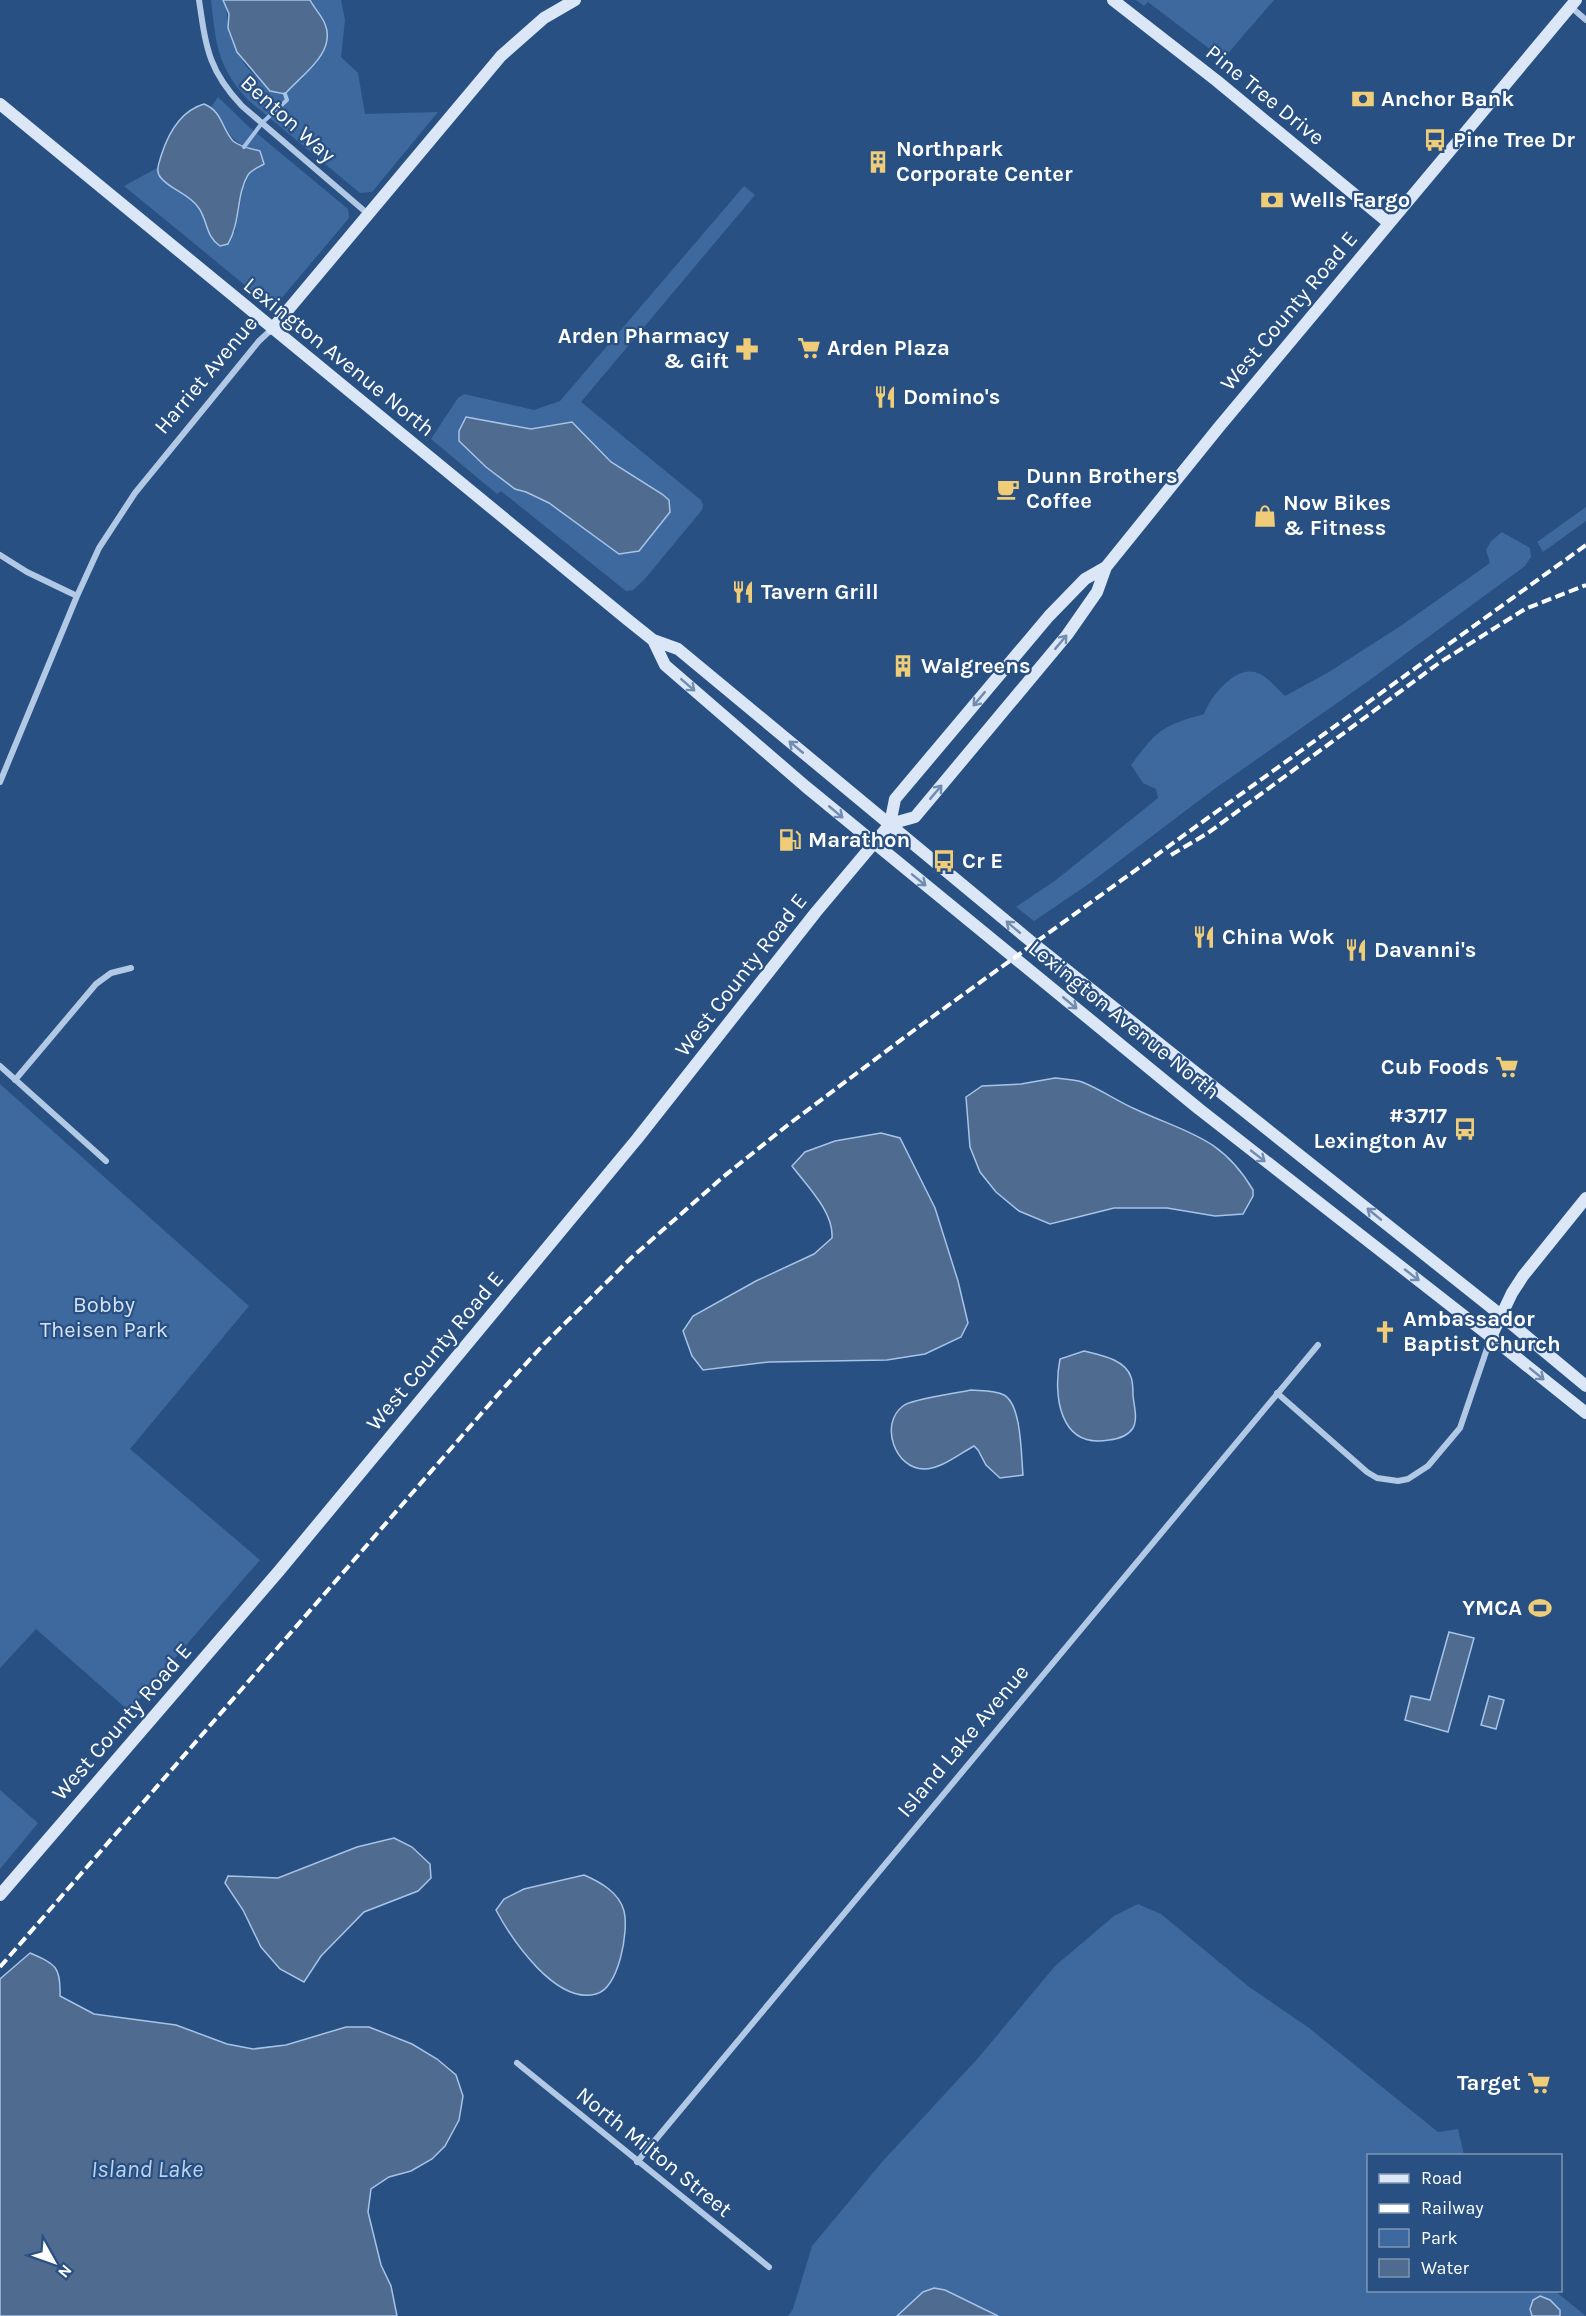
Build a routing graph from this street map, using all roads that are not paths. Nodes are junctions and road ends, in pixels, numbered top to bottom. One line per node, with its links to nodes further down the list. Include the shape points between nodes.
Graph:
1 (199, 0): 7 (street, Benton Way, via 208,56 227,91)
2 (575, 0): 7 (street, Harriet Avenue, via 544,18 501,56)
3 (1113, 0): 8 (street, Pine Tree Drive)
4 (1573, 3): 5 (street); 8 (street, West County Road E)
5 (1586, 20)
6 (0, 104): 9 (street, Lexington Avenue North)
7 (369, 214): 9 (street, Harriet Avenue)
8 (1389, 223): 11 (street, West County Road E)
9 (272, 328): 12 (street, Harriet Avenue, via 135,493 99,548); 13 (street, Lexington Avenue North)
10 (0, 555): 12 (street)
11 (1106, 567): 15 (street, West County Road E, one-way to 15, via 1085,579 1049,616 902,790 895,799); 15 (street, West County Road E, one-way to 11, via 915,817 1067,635 1097,592)
12 (77, 596): 14 (street, Harriet Avenue)
13 (653, 640): 15 (street, Lexington Avenue North, one-way to 13, via 678,649); 16 (street, Lexington Avenue North, one-way to 16, via 665,665)
14 (0, 782)
15 (890, 824): 16 (street, West County Road E); 22 (street, Lexington Avenue North, one-way to 15, via 1034,944)
16 (874, 843): 23 (street, Lexington Avenue North, one-way to 23, via 1199,1109); 28 (street, West County Road E, via 518,1284 279,1571)
17 (131, 968): 19 (street, via 111,973 96,984)
18 (0, 1066): 19 (street)
19 (15, 1080): 20 (street)
20 (106, 1161)
21 (1586, 1198): 22 (street, via 1523,1276)
22 (1502, 1316): 23 (street); 25 (street, Lexington Avenue North)
23 (1491, 1337): 26 (street, via 1460,1428 1428,1466 1408,1479 1388,1481 1367,1472); 27 (street, Lexington Avenue North, one-way to 27)
24 (1318, 1345): 26 (street, Island Lake Avenue)
25 (1586, 1386)
26 (1277, 1393): 30 (street, Island Lake Avenue)
27 (1586, 1413)
28 (0, 1895)
29 (517, 2063): 30 (street, North Milton Street)
30 (637, 2162): 31 (street, North Milton Street)
31 (769, 2267)

